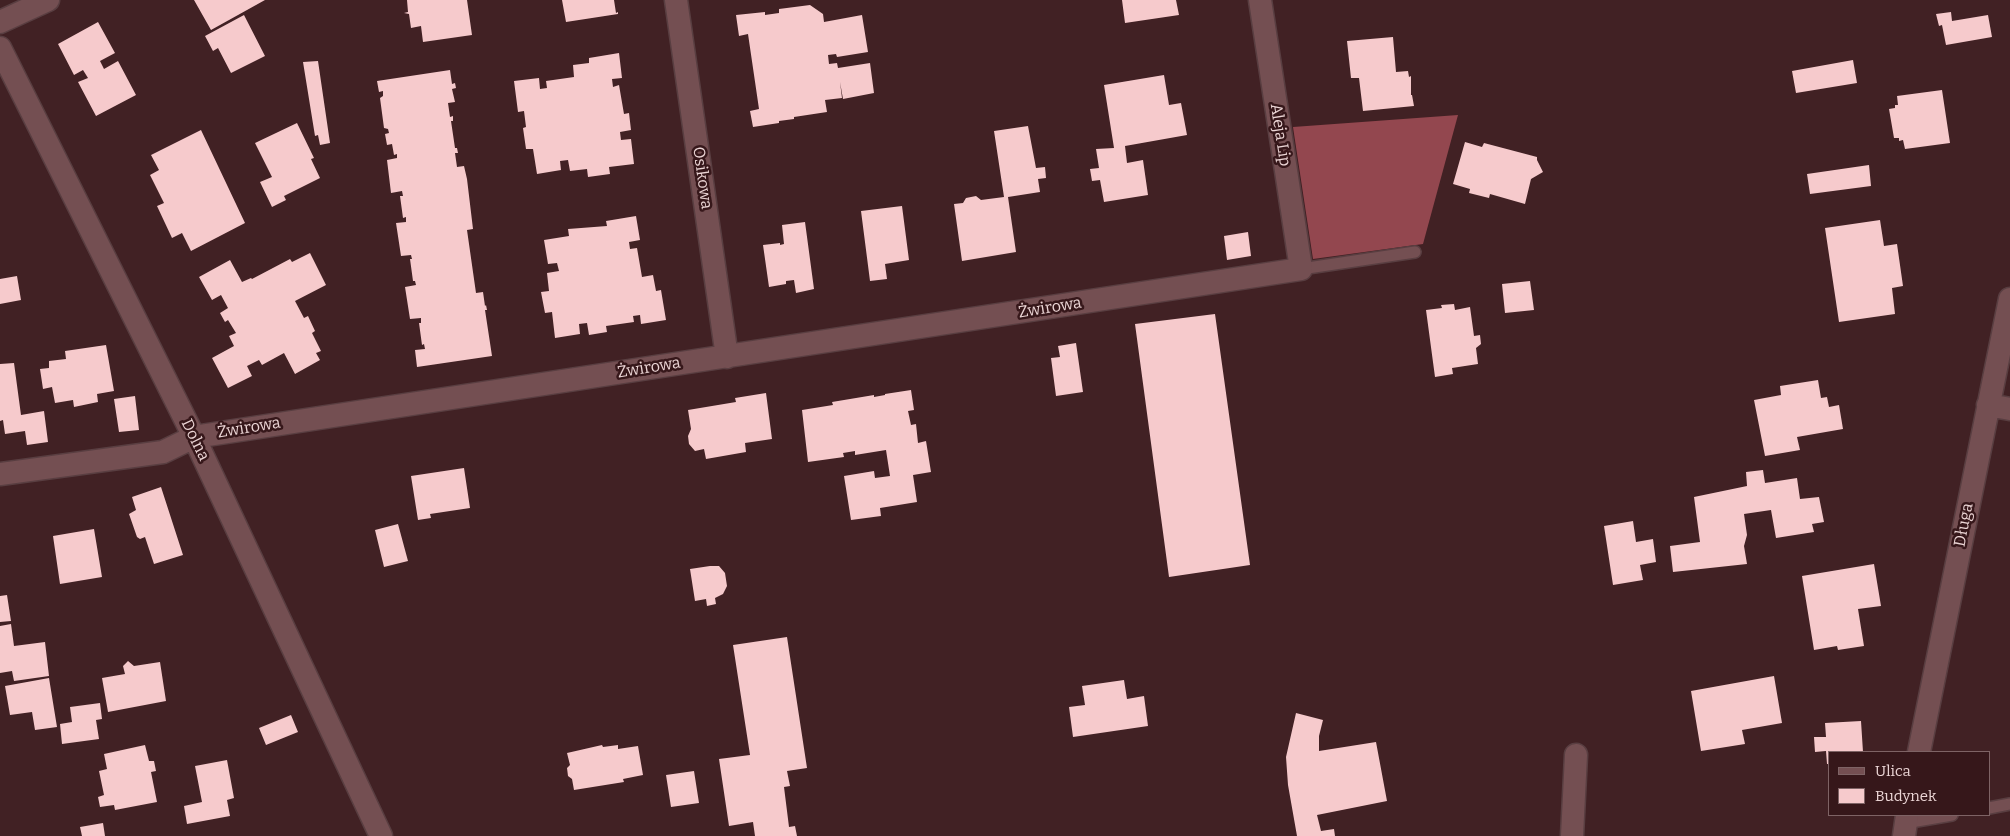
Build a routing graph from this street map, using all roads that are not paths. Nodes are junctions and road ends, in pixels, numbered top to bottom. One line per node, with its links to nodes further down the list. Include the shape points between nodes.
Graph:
1 (48, 0): 4 (street)
2 (676, 0): 9 (street, Osikowa)
3 (1260, 0): 7 (street, Aleja Lip)
4 (0, 22)
5 (0, 48): 12 (street, Dolna)
6 (1415, 252): 7 (lane)
7 (1301, 269): 9 (street, Żwirowa)
8 (2010, 299): 10 (street, Długa)
9 (727, 357): 12 (street, Żwirowa)
10 (1988, 405): 11 (street); 14 (street, Długa)
11 (2010, 409)
12 (194, 437): 13 (street, Żwirowa, via 163,452); 20 (street, Dolna)
13 (0, 474)
14 (1919, 751)
15 (1576, 756): 21 (street)
16 (2010, 804): 17 (lane)
17 (1990, 808)
18 (1947, 816): 19 (lane)
19 (1905, 825)
20 (381, 836)
21 (1572, 836)

